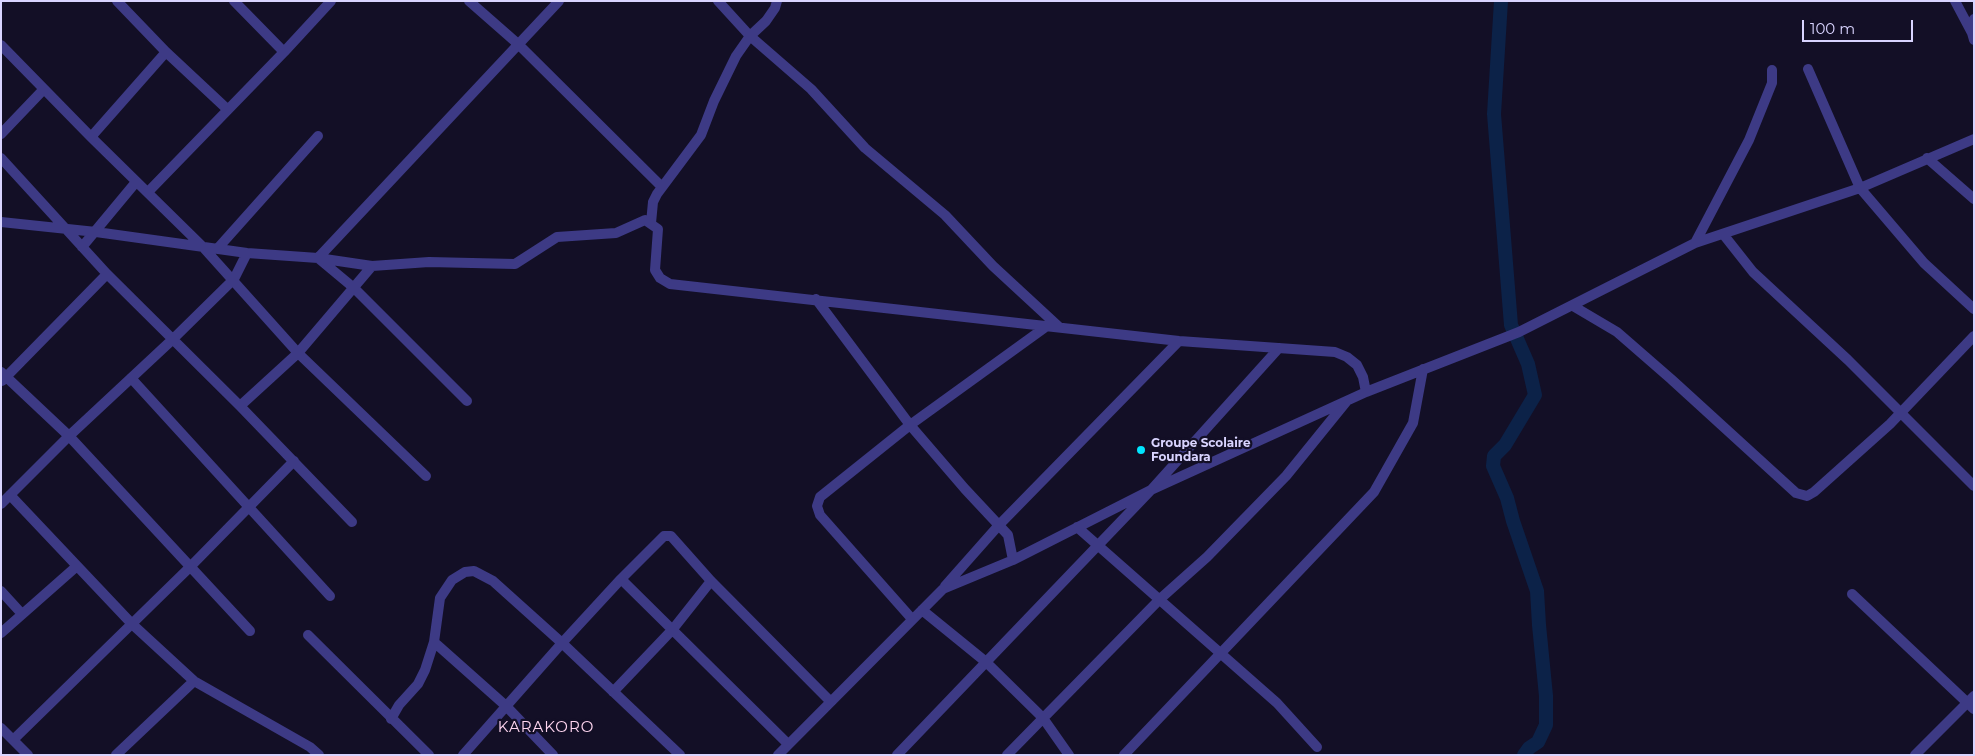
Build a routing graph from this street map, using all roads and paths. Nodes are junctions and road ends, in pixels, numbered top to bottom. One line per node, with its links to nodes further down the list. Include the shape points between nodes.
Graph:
1 (117, 1): 14 (street)
2 (234, 1): 15 (street)
3 (331, 1): 15 (street)
4 (469, 1): 12 (street)
5 (559, 1): 12 (street)
6 (718, 1): 10 (street)
7 (777, 1): 10 (street, via 766,21)
8 (1955, 1): 11 (street)
9 (1974, 19): 11 (street)
10 (750, 36): 27 (street, via 724,78 701,135); 50 (street, via 811,89 865,148 945,215 993,266)
11 (1973, 36)
12 (518, 44): 27 (street); 41 (street)
13 (1, 45): 18 (street)
14 (166, 52): 19 (street); 22 (street)
15 (284, 52): 19 (street)
16 (1772, 70): 36 (street, via 1772,83 1749,140)
17 (1808, 70): 28 (street)
18 (44, 89): 20 (street); 22 (street)
19 (227, 109): 29 (street)
20 (1, 134)
21 (318, 136): 39 (street)
22 (91, 137): 26 (street)
23 (1974, 139): 25 (street)
24 (1, 158): 33 (street)
25 (1927, 158): 28 (street); 30 (street)
26 (136, 182): 29 (street); 34 (street)
27 (662, 187): 32 (street, via 653,202)
28 (1860, 188): 35 (street); 48 (street, via 1924,263)
29 (148, 192): 37 (street)
30 (1974, 199)
31 (1, 222): 33 (street)
32 (651, 223): 42 (street, via 645,220 616,233 557,237 515,264 429,262); 46 (street, via 658,229 655,270 670,284)
33 (66, 229): 34 (street); 38 (street)
34 (96, 232): 37 (street); 38 (street)
35 (1723, 234): 36 (street); 63 (street, via 1753,272)
36 (1695, 243): 47 (street)
37 (202, 246): 39 (street); 44 (street)
38 (82, 247): 43 (street)
39 (218, 248): 40 (street)
40 (247, 252): 41 (street); 44 (street)
41 (318, 258): 42 (street); 45 (street)
42 (372, 266): 45 (street)
43 (107, 274): 52 (street); 57 (street)
44 (234, 279): 52 (street); 55 (street)
45 (354, 288): 55 (street); 61 (street)
46 (816, 299): 49 (street); 64 (street)
47 (1573, 306): 56 (street, via 1515,334); 63 (street, via 1617,332 1796,493 1806,496 1814,492)
48 (1974, 309)
49 (1047, 326): 50 (street); 64 (street)
50 (1059, 327): 53 (street)
51 (1974, 336): 63 (street)
52 (173, 339): 58 (street); 62 (street)
53 (1179, 341): 54 (street); 74 (street)
54 (1279, 348): 59 (street, via 1335,352 1347,356 1357,365); 69 (street)
55 (298, 353): 62 (street); 67 (street)
56 (1423, 369): 59 (street); 97 (street, via 1413,424 1374,492)
57 (3, 377): 65 (street)
58 (131, 378): 65 (street); 72 (street)
59 (1366, 392): 60 (street)
60 (1348, 400): 69 (street); 86 (street, via 1286,476 1207,557)
61 (468, 401)
62 (240, 406): 66 (street)
63 (1901, 412): 68 (street)
64 (910, 425): 74 (street); 89 (street, via 820,497 817,506 820,515)
65 (69, 436): 70 (street); 79 (street)
66 (294, 461): 72 (street); 73 (street)
67 (426, 476)
68 (1974, 486)
69 (1151, 490): 75 (street); 76 (street)
70 (10, 495): 71 (street); 78 (street)
71 (1, 504)
72 (250, 507): 79 (street); 85 (street)
73 (352, 522)
74 (1000, 525): 77 (street, via 1008,535); 82 (street)
75 (1077, 527): 76 (street); 77 (street)
76 (1098, 545): 86 (street); 98 (street)
77 (1013, 560): 82 (street)
78 (77, 566): 88 (street); 90 (street)
79 (191, 566): 90 (street); 92 (street)
80 (621, 579): 81 (street, via 664,536 671,536); 91 (street); 96 (street)
81 (712, 581): 91 (street); 101 (street)
82 (943, 589): 87 (street)
83 (1, 592): 88 (street)
84 (1852, 594): 102 (street)
85 (330, 596)
86 (1160, 599): 97 (street); 104 (street)
87 (922, 610): 89 (street); 98 (street)
88 (22, 614): 93 (street)
89 (912, 619): 101 (street)
90 (132, 624): 99 (street); 107 (street)
91 (673, 629): 100 (street); 108 (street)
92 (250, 631)
93 (1, 633)
94 (308, 635): 105 (street)
95 (434, 642): 96 (street, via 440,598 452,580 474,571 493,581); 103 (street); 105 (street, via 418,684)
96 (562, 643): 100 (street); 103 (street)
97 (1221, 654): 109 (street, via 1277,703); 121 (street)
98 (986, 662): 104 (street); 118 (street)
99 (194, 681): 111 (street); 112 (street)
100 (613, 692): 116 (street)
101 (830, 702): 108 (street)
102 (1971, 703): 122 (street)
103 (506, 706): 114 (street); 115 (street)
104 (1043, 718): 119 (street); 120 (street)
105 (391, 719): 113 (street)
106 (1, 728): 107 (street)
107 (13, 740): 110 (street)
108 (788, 744): 117 (street)
109 (1317, 747)
110 (28, 755)
111 (116, 755)
112 (319, 755)
113 (429, 755)
114 (463, 755)
115 (554, 755)
116 (680, 755)
117 (778, 755)
118 (897, 755)
119 (1007, 755)
120 (1069, 755)
121 (1124, 755)
122 (1914, 755)

